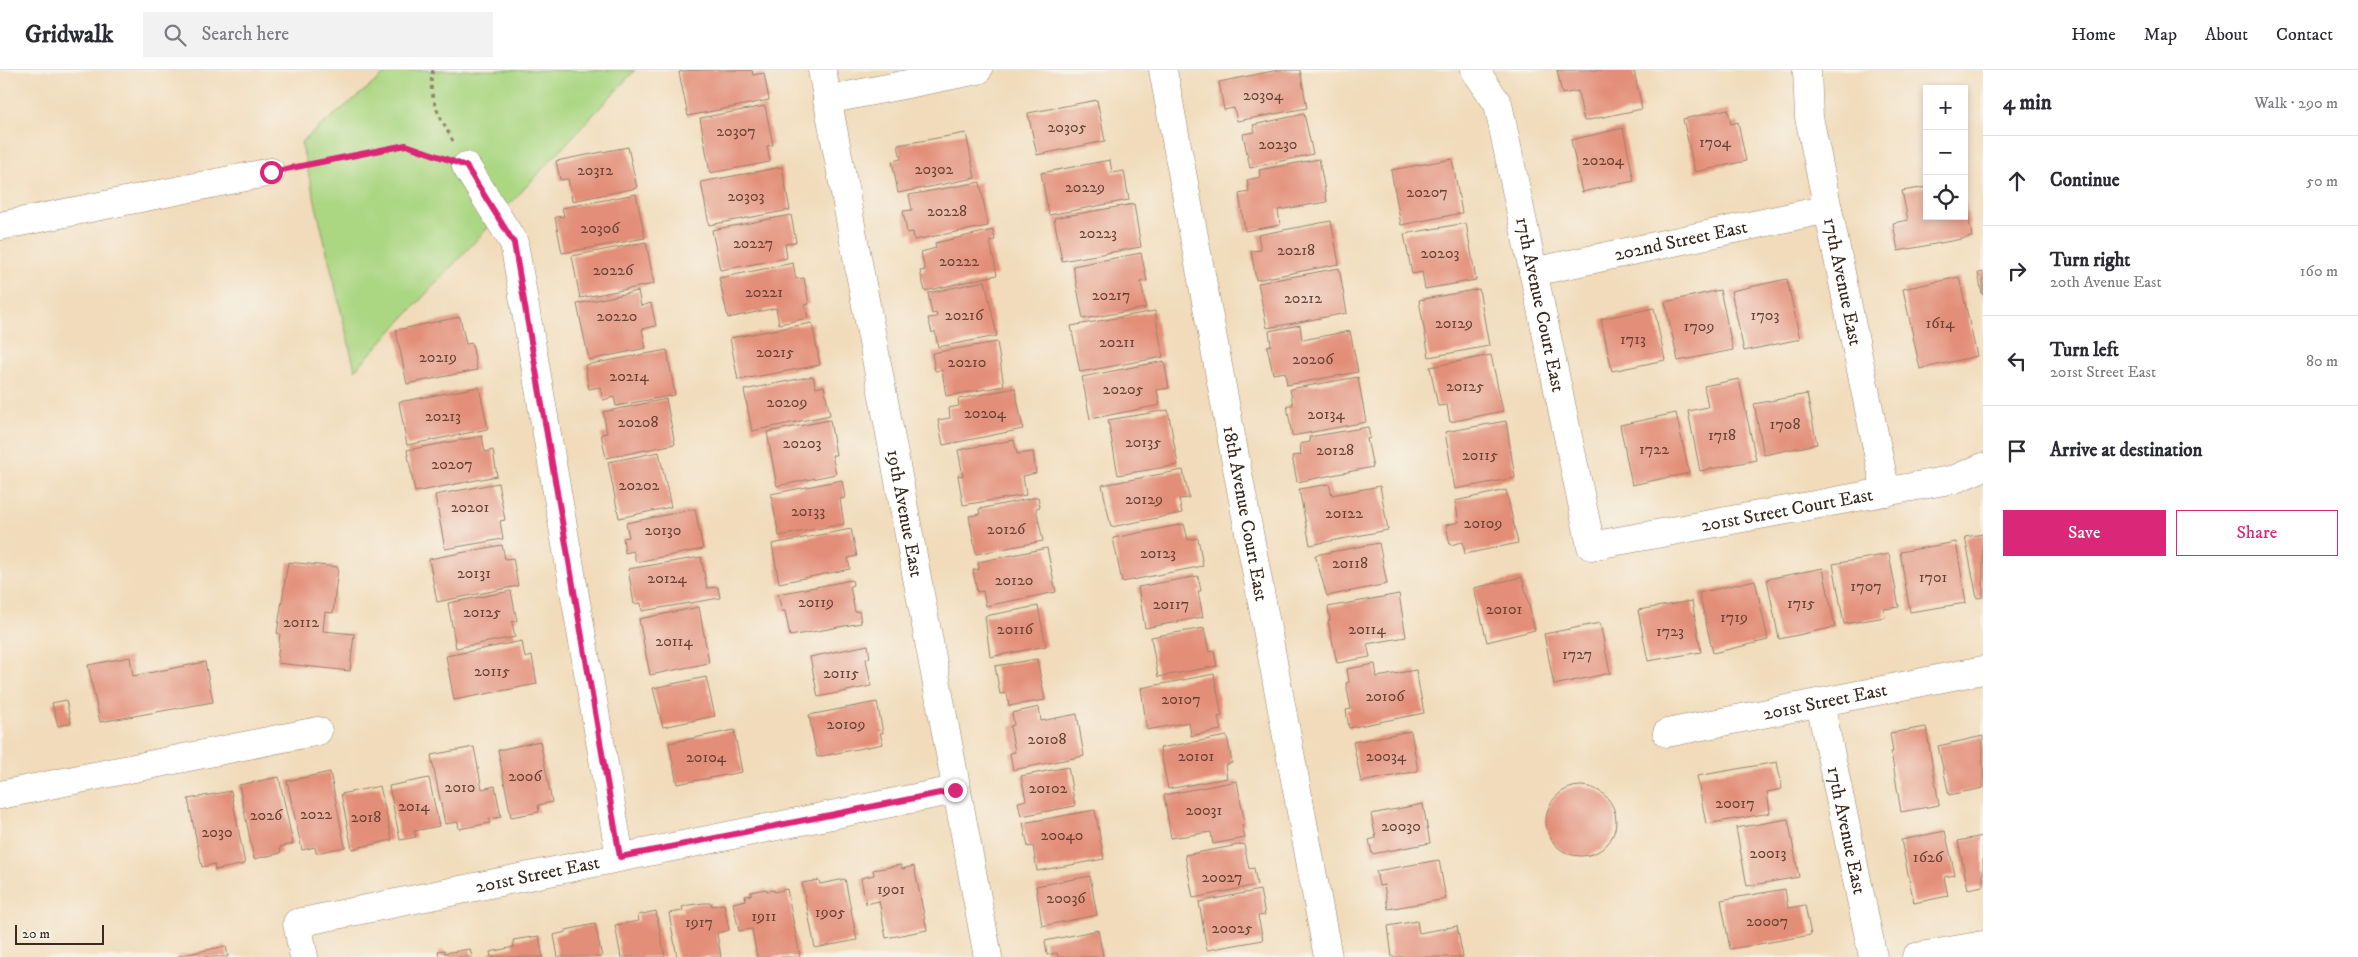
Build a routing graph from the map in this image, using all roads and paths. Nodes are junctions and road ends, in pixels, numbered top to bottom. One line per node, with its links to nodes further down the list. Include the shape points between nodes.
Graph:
1 (434, 70): 8 (path, via 431,83 435,108)
2 (822, 70): 7 (street, 19th Avenue East)
3 (978, 70): 7 (street)
4 (1163, 70): 26 (street, 18th Avenue Court East)
5 (1475, 70): 12 (street, 17th Avenue Court East, via 1498,104)
6 (1806, 70): 10 (street, 17th Avenue East, via 1809,117)
7 (827, 100): 20 (street, 19th Avenue East)
8 (466, 166): 9 (path, via 406,145); 22 (street, via 514,243)
9 (271, 172): 11 (street)
10 (1828, 209): 12 (street, 202nd Street East); 14 (street, 17th Avenue East)
11 (0, 226)
12 (1533, 272): 15 (street, 17th Avenue Court East)
13 (1983, 467): 14 (street, 201st Street Court East, via 1956,479)
14 (1886, 492): 15 (street, 201st Street Court East)
15 (1591, 546)
16 (1983, 670): 17 (street, 201st Street East)
17 (1820, 703): 19 (street, 201st Street East); 27 (street, 17th Avenue East)
18 (318, 731): 21 (street)
19 (1667, 733)
20 (955, 790): 22 (street, 201st Street East); 25 (street, 19th Avenue East)
21 (0, 795)
22 (620, 857): 24 (street, 201st Street East, via 297,923)
23 (1983, 945): 28 (street)
24 (304, 957)
25 (988, 957)
26 (1328, 957)
27 (1873, 957)
28 (1916, 957)

